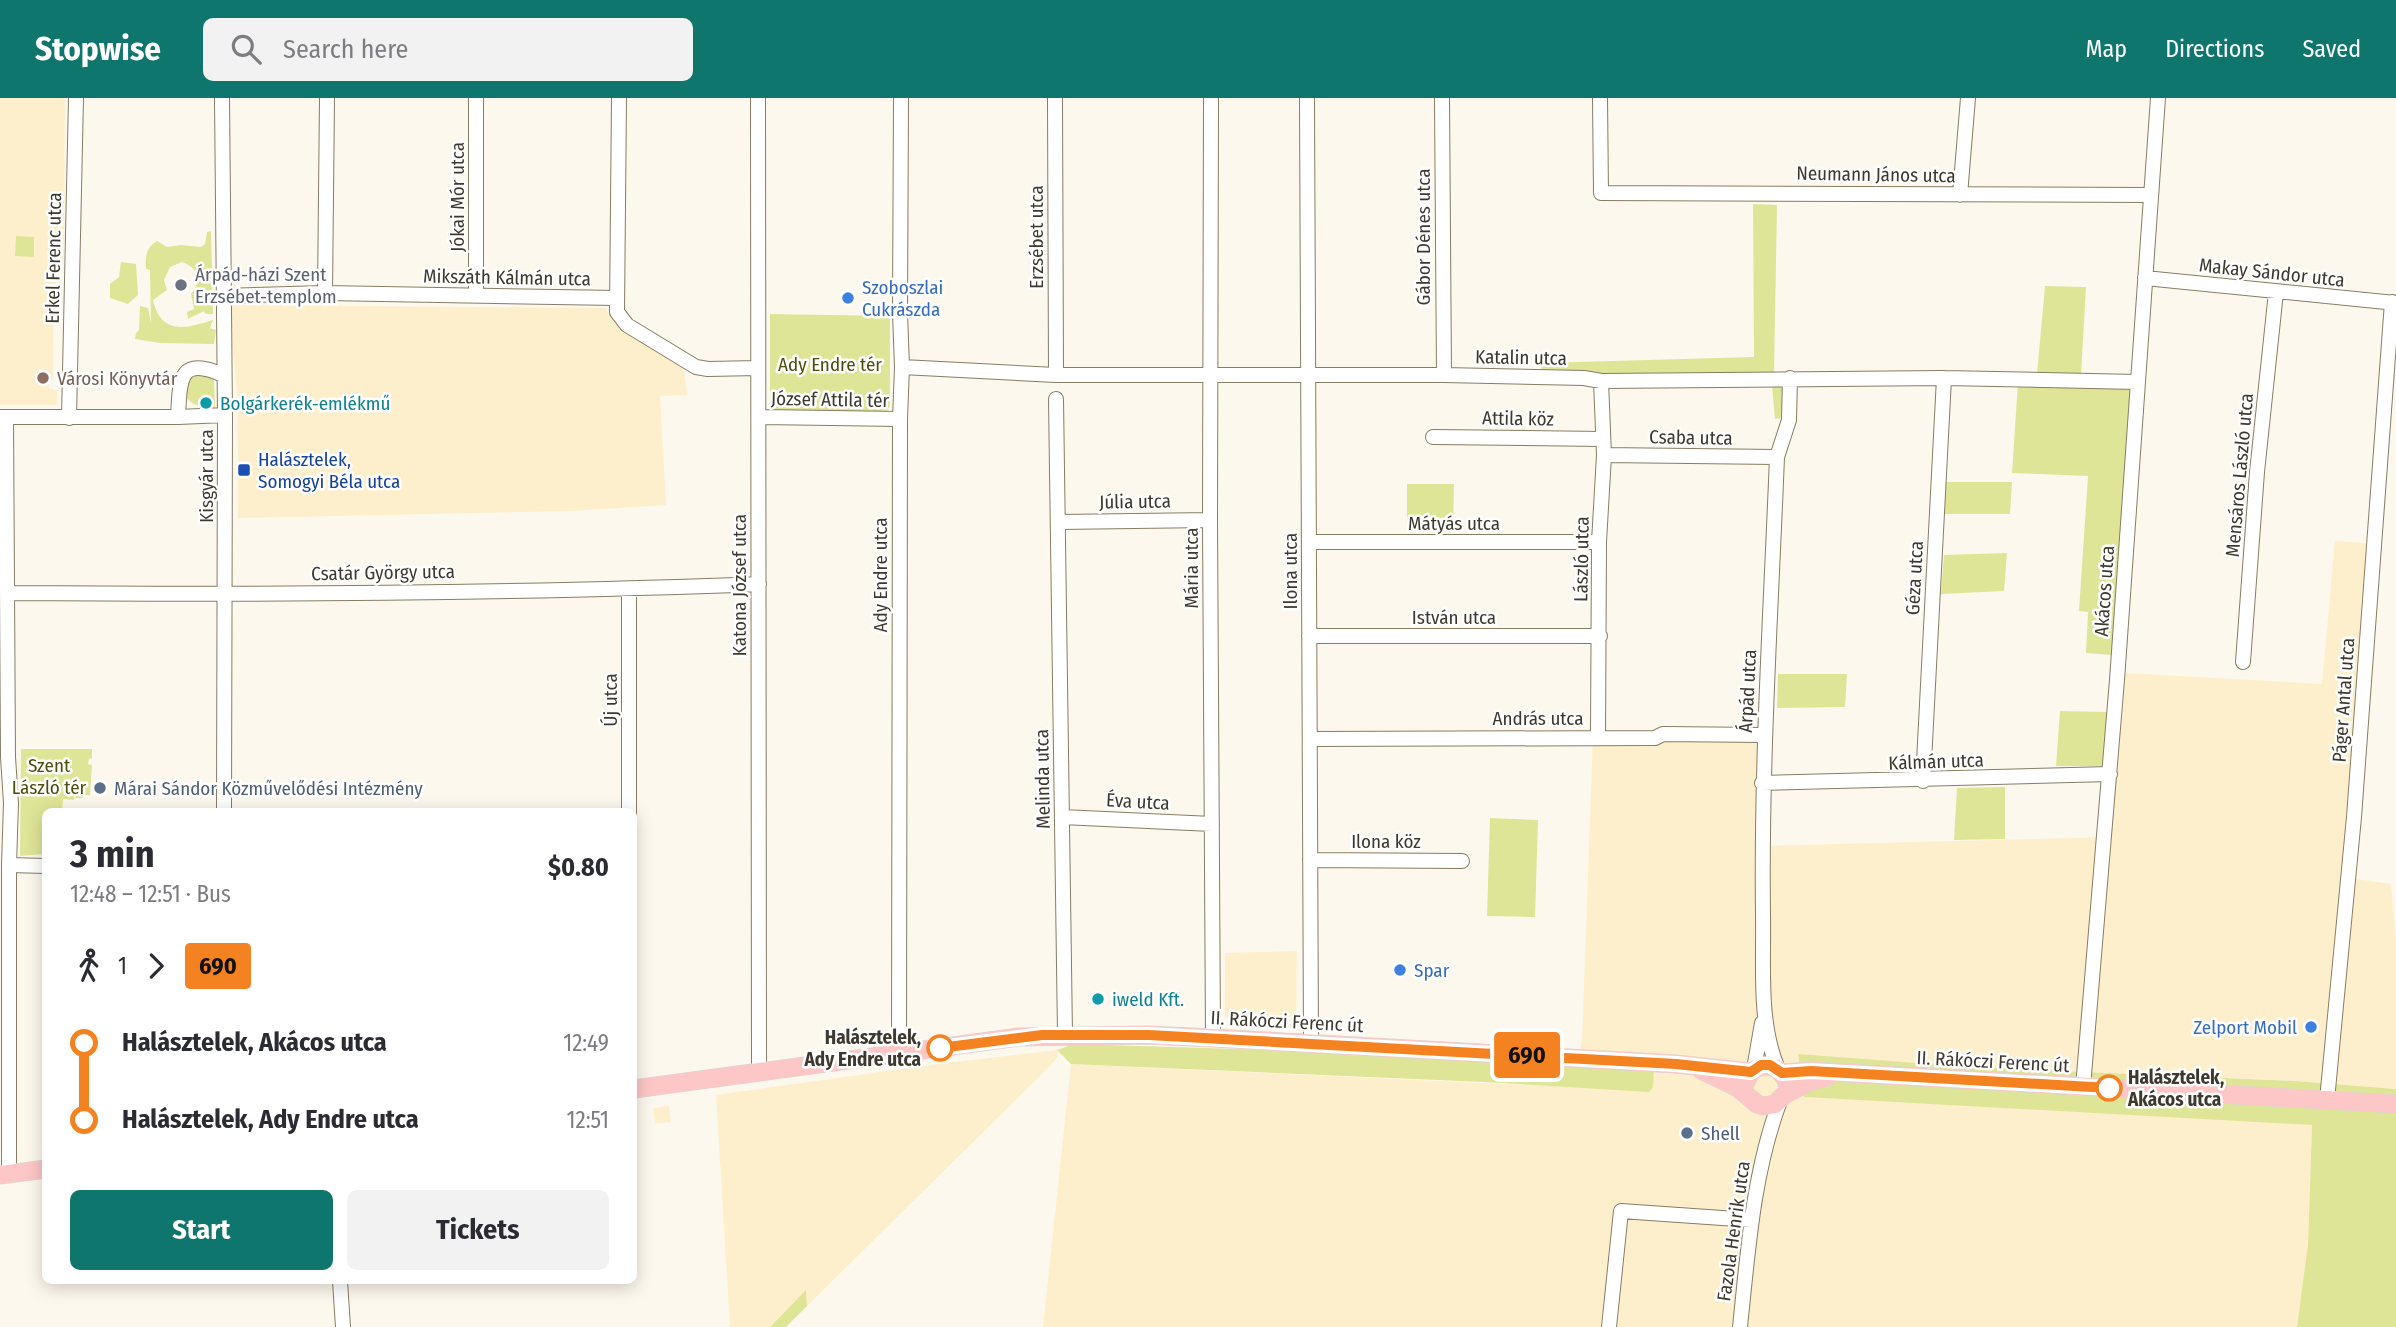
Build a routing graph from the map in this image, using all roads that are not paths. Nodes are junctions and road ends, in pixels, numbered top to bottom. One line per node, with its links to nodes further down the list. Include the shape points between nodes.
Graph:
1 (76, 98): 40 (street, Erkel Ferenc utca)
2 (222, 98): 20 (street, Kisgyár utca)
3 (327, 98): 19 (street)
4 (476, 98): 21 (street, Jókai Mór utca)
5 (619, 98): 22 (street)
6 (758, 98): 25 (street, Katona József utca)
7 (901, 98): 24 (street, Ady Endre utca)
8 (1055, 98): 27 (street, Erzsébet utca)
9 (1211, 98): 29 (street, Mária utca)
10 (1307, 98): 30 (street, Ilona utca)
11 (1441, 98): 28 (street, Gábor Dénes utca)
12 (1600, 98): 15 (street, Neumann János utca, via 1601,194)
13 (1968, 98): 15 (street)
14 (2158, 98): 16 (street, Akácos utca)
15 (1960, 195): 16 (street, Neumann János utca)
16 (2150, 195): 17 (street, Akácos utca)
17 (2145, 278): 18 (street, Makay Sándor utca); 34 (street, Akácos utca)
18 (2276, 292): 23 (street, Makay Sándor utca); 56 (street, Mensáros László utca)
19 (325, 293): 20 (street, Mikszáth Kálmán utca); 21 (street, Mikszáth Kálmán utca)
20 (223, 296): 26 (street, Kisgyár utca)
21 (476, 296): 22 (street, Mikszáth Kálmán utca)
22 (617, 298): 25 (street, Mikszáth Kálmán utca, via 617,312 626,325 696,367)
23 (2394, 302): 86 (street, Páger Antal utca)
24 (902, 367): 27 (street, Katalin utca); 41 (street, Ady Endre utca)
25 (758, 368): 39 (street, Katona József utca)
26 (223, 375): 36 (street, Kisgyár utca); 38 (street, via 205,367 189,370 180,382)
27 (1056, 375): 29 (street, Katalin utca)
28 (1444, 375): 30 (street, Katalin utca); 33 (street, Katalin utca)
29 (1211, 376): 30 (street, Katalin utca); 46 (street, Mária utca)
30 (1308, 376): 48 (street, Ilona utca)
31 (1944, 378): 32 (street, Katalin utca); 34 (street, Katalin utca); 61 (street, Géza utca)
32 (1790, 379): 33 (street, Katalin utca); 45 (street, Árpád utca, via 1788,419)
33 (1601, 381): 43 (street, László utca)
34 (2138, 382): 60 (street, Akácos utca)
35 (1056, 399): 47 (street, Melinda utca)
36 (225, 415): 38 (street); 53 (street, Kisgyár utca)
37 (3, 417): 40 (street); 52 (street)
38 (178, 417): 40 (street)
39 (759, 417): 41 (street, József Attila tér); 50 (street, Katona József utca)
40 (69, 418)
41 (900, 419): 76 (street, Ady Endre utca)
42 (1433, 436): 43 (street, Attila köz)
43 (1603, 439): 44 (street, László utca)
44 (1604, 455): 45 (street, Csaba utca); 49 (street, László utca)
45 (1777, 457): 57 (street, Árpád utca)
46 (1210, 520): 47 (street, Júlia utca); 67 (street, Mária utca)
47 (1059, 522): 66 (street, Melinda utca)
48 (1309, 542): 49 (street, Mátyás utca); 54 (street, Ilona utca)
49 (1599, 542): 55 (street, László utca)
50 (759, 584): 51 (street, Csatár György utca); 80 (street, Katona József utca)
51 (629, 589): 53 (street, Csatár György utca); 65 (street, Új utca)
52 (8, 593): 53 (street, Csatár György utca); 63 (street)
53 (224, 593): 64 (street, Kisgyár utca)
54 (1309, 636): 55 (street, István utca); 59 (street, Ilona utca)
55 (1600, 636): 58 (street, László utca)
56 (2244, 662)
57 (1764, 735): 58 (street, András utca); 62 (street, Árpád utca)
58 (1598, 737): 59 (street, András utca)
59 (1310, 739): 68 (street, Ilona utca)
60 (2110, 774): 61 (street, Kálmán utca); 82 (street, Akácos utca)
61 (1923, 781): 62 (street, Kálmán utca)
62 (1762, 783): 72 (street, Árpád utca)
63 (5, 784): 70 (street)
64 (224, 808)
65 (629, 808)
66 (1062, 817): 67 (street, Éva utca); 73 (street, Melinda utca)
67 (1212, 824): 74 (street, Mária utca)
68 (1310, 860): 69 (street, Ilona köz); 75 (street, Ilona utca)
69 (1462, 861)
70 (9, 865): 71 (street); 90 (street)
71 (42, 866)
72 (1765, 1008): 78 (street, Árpád utca); 79 (street, Árpád utca, via 1771,1054)
73 (1065, 1035): 74 (main road, II. Rákóczi Ferenc út); 76 (main road, II. Rákóczi Ferenc út)
74 (1213, 1038): 75 (main road, II. Rákóczi Ferenc út)
75 (1311, 1044): 77 (main road, II. Rákóczi Ferenc út)
76 (899, 1053): 80 (main road, II. Rákóczi Ferenc út)
77 (1690, 1065): 78 (main road, II. Rákóczi Ferenc út); 85 (main road, II. Rákóczi Ferenc út)
78 (1752, 1070): 79 (main road, II. Rákóczi Ferenc út, via 1770,1065); 85 (main road, via 1745,1087)
79 (1780, 1071): 81 (main road, II. Rákóczi Ferenc út); 84 (main road, via 1786,1087)
80 (759, 1072): 83 (main road, II. Rákóczi Ferenc út)
81 (1840, 1073): 82 (main road, II. Rákóczi Ferenc út); 84 (main road, II. Rákóczi Ferenc út, via 1811,1081)
82 (2083, 1087): 86 (main road, II. Rákóczi Ferenc út)
83 (637, 1089)
84 (1782, 1098): 85 (main road, II. Rákóczi Ferenc út, via 1769,1106); 88 (street)
85 (1753, 1100): 88 (street, via 1762,1115)
86 (2327, 1100): 87 (main road, II. Rákóczi Ferenc út)
87 (2396, 1104)
88 (1766, 1141): 91 (street, Fazola Henrik utca)
89 (42, 1169): 90 (main road)
90 (5, 1174)
91 (1751, 1220): 94 (street, via 1621,1211); 95 (street, Fazola Henrik utca)
92 (340, 1284): 93 (street)
93 (343, 1327)
94 (1609, 1327)
95 (1740, 1327)

